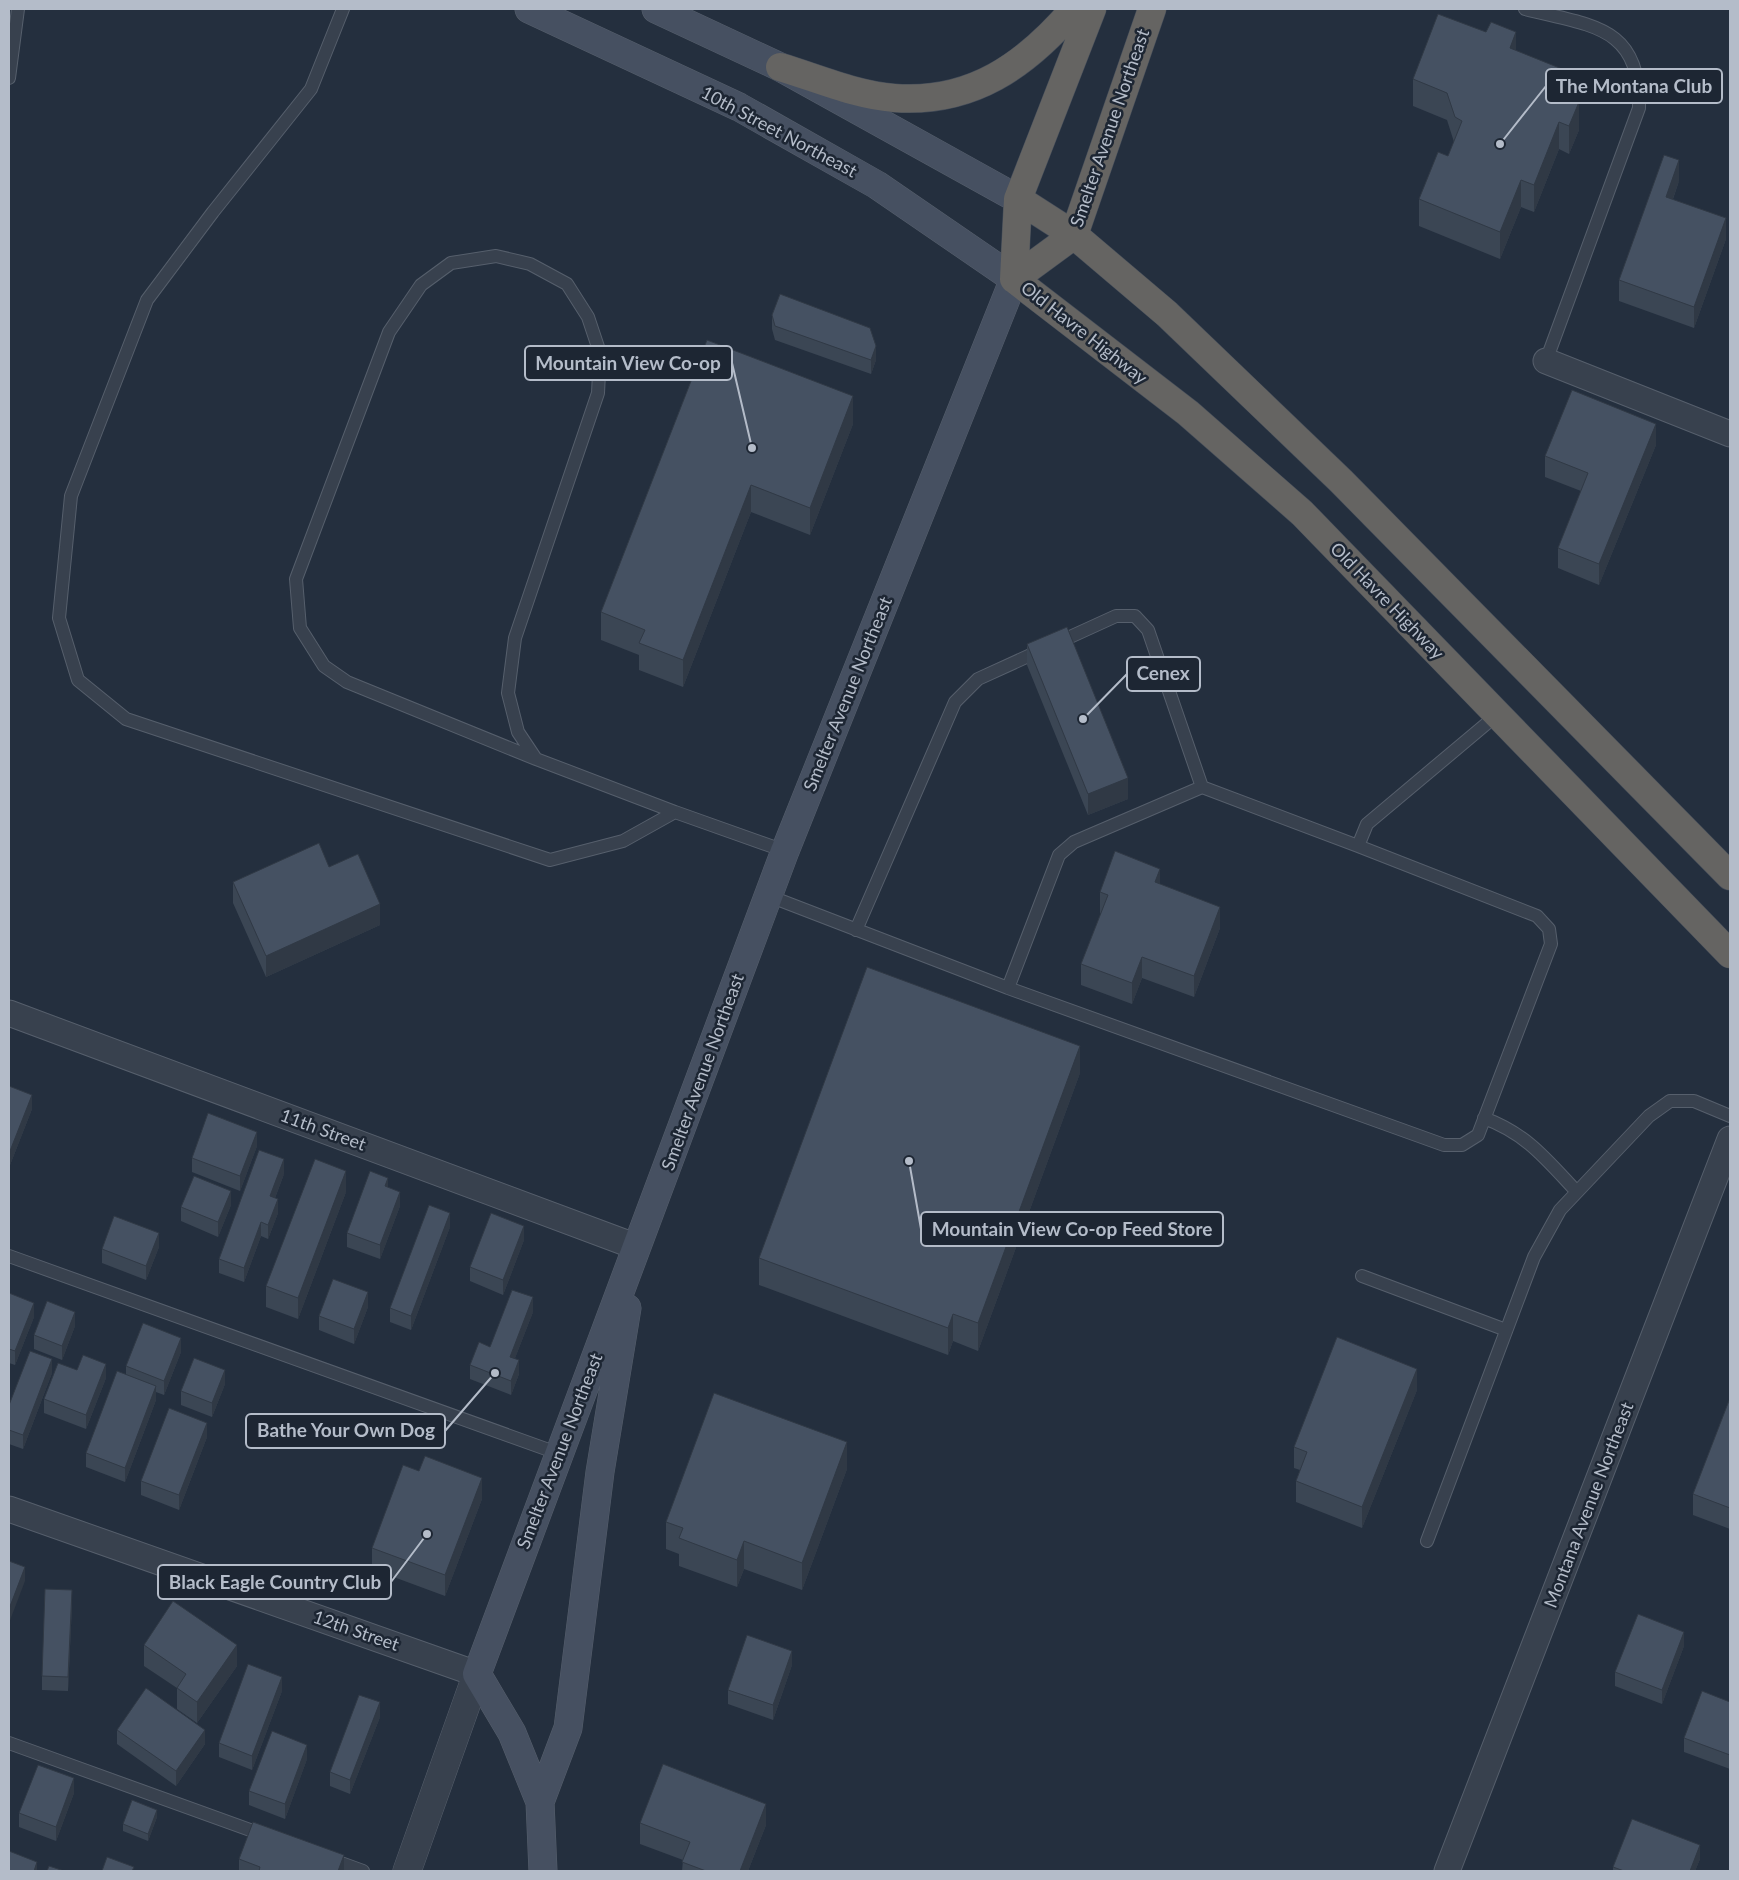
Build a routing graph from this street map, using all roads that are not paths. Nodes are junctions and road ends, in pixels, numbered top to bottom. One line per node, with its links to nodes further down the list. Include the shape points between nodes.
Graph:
1 (18, 9): 10 (lane)
2 (343, 9): 19 (lane, via 311,89 212,212 143,308 71,496 59,618 78,680 126,719 550,860 623,841)
3 (529, 9): 13 (main road, 10th Street Northeast, via 739,107 877,185)
4 (656, 9): 9 (main road)
5 (1074, 9): 9 (highway, via 1049,38 993,79 931,98 894,98 860,92)
6 (1092, 9): 11 (highway, Smelter Avenue Northeast)
7 (1152, 9): 12 (highway, Smelter Avenue Northeast)
8 (1525, 9): 14 (lane, via 1597,28 1622,43 1635,67 1639,84 1639,108)
9 (780, 67): 11 (main road)
10 (9, 78)
11 (1018, 199): 12 (highway); 13 (highway, Smelter Avenue Northeast)
12 (1074, 235): 13 (highway, Smelter Avenue Northeast); 22 (highway, via 1167,314 1341,481)
13 (1014, 279): 16 (highway, Old Havre Highway, via 1188,413 1302,513); 21 (main road, Smelter Avenue Northeast)
14 (1546, 361): 15 (street)
15 (1730, 434)
16 (1498, 714): 20 (lane, via 1367,824); 25 (highway, Old Havre Highway)
17 (536, 759): 17 (lane, via 518,732 508,693 515,638 598,393 600,353 588,317 567,284 530,264 496,256 451,263 421,285 389,332 296,579 300,628 324,666 347,682); 19 (lane)
18 (1202, 787): 20 (lane); 24 (lane, via 1148,630 1135,616 1116,616 978,679 955,702); 26 (lane, via 1074,842 1059,855)
19 (675, 812): 21 (lane)
20 (1358, 846): 29 (lane, via 1537,916 1549,929 1551,944)
21 (785, 852): 23 (main road, Smelter Avenue Northeast)
22 (1730, 876)
23 (769, 896): 24 (lane); 32 (main road, Smelter Avenue Northeast)
24 (856, 930): 26 (lane)
25 (1730, 954)
26 (1008, 988): 29 (lane, via 1444,1146 1462,1144 1478,1135)
27 (9, 1013): 32 (street, 11th Street)
28 (1730, 1116): 31 (lane, via 1694,1101 1670,1101 1649,1116)
29 (1484, 1118): 31 (lane, via 1507,1127 1534,1146)
30 (1730, 1139): 47 (street, Montana Avenue Northeast)
31 (1577, 1192): 35 (lane, via 1560,1210 1534,1258)
32 (637, 1247): 36 (main road, Smelter Avenue Northeast); 41 (main road, via 600,1472 568,1728)
33 (9, 1256): 36 (lane)
34 (1362, 1276): 35 (lane)
35 (1506, 1330): 38 (lane)
36 (560, 1454): 39 (main road, Smelter Avenue Northeast)
37 (9, 1509): 39 (street, 12th Street)
38 (1426, 1541)
39 (477, 1674): 41 (main road, via 512,1733); 45 (street, Smelter Avenue Northeast)
40 (9, 1743): 42 (lane)
41 (540, 1802): 46 (main road)
42 (279, 1841)
43 (316, 1854): 44 (lane)
44 (363, 1871)
45 (407, 1871)
46 (543, 1871)
47 (1447, 1871)

